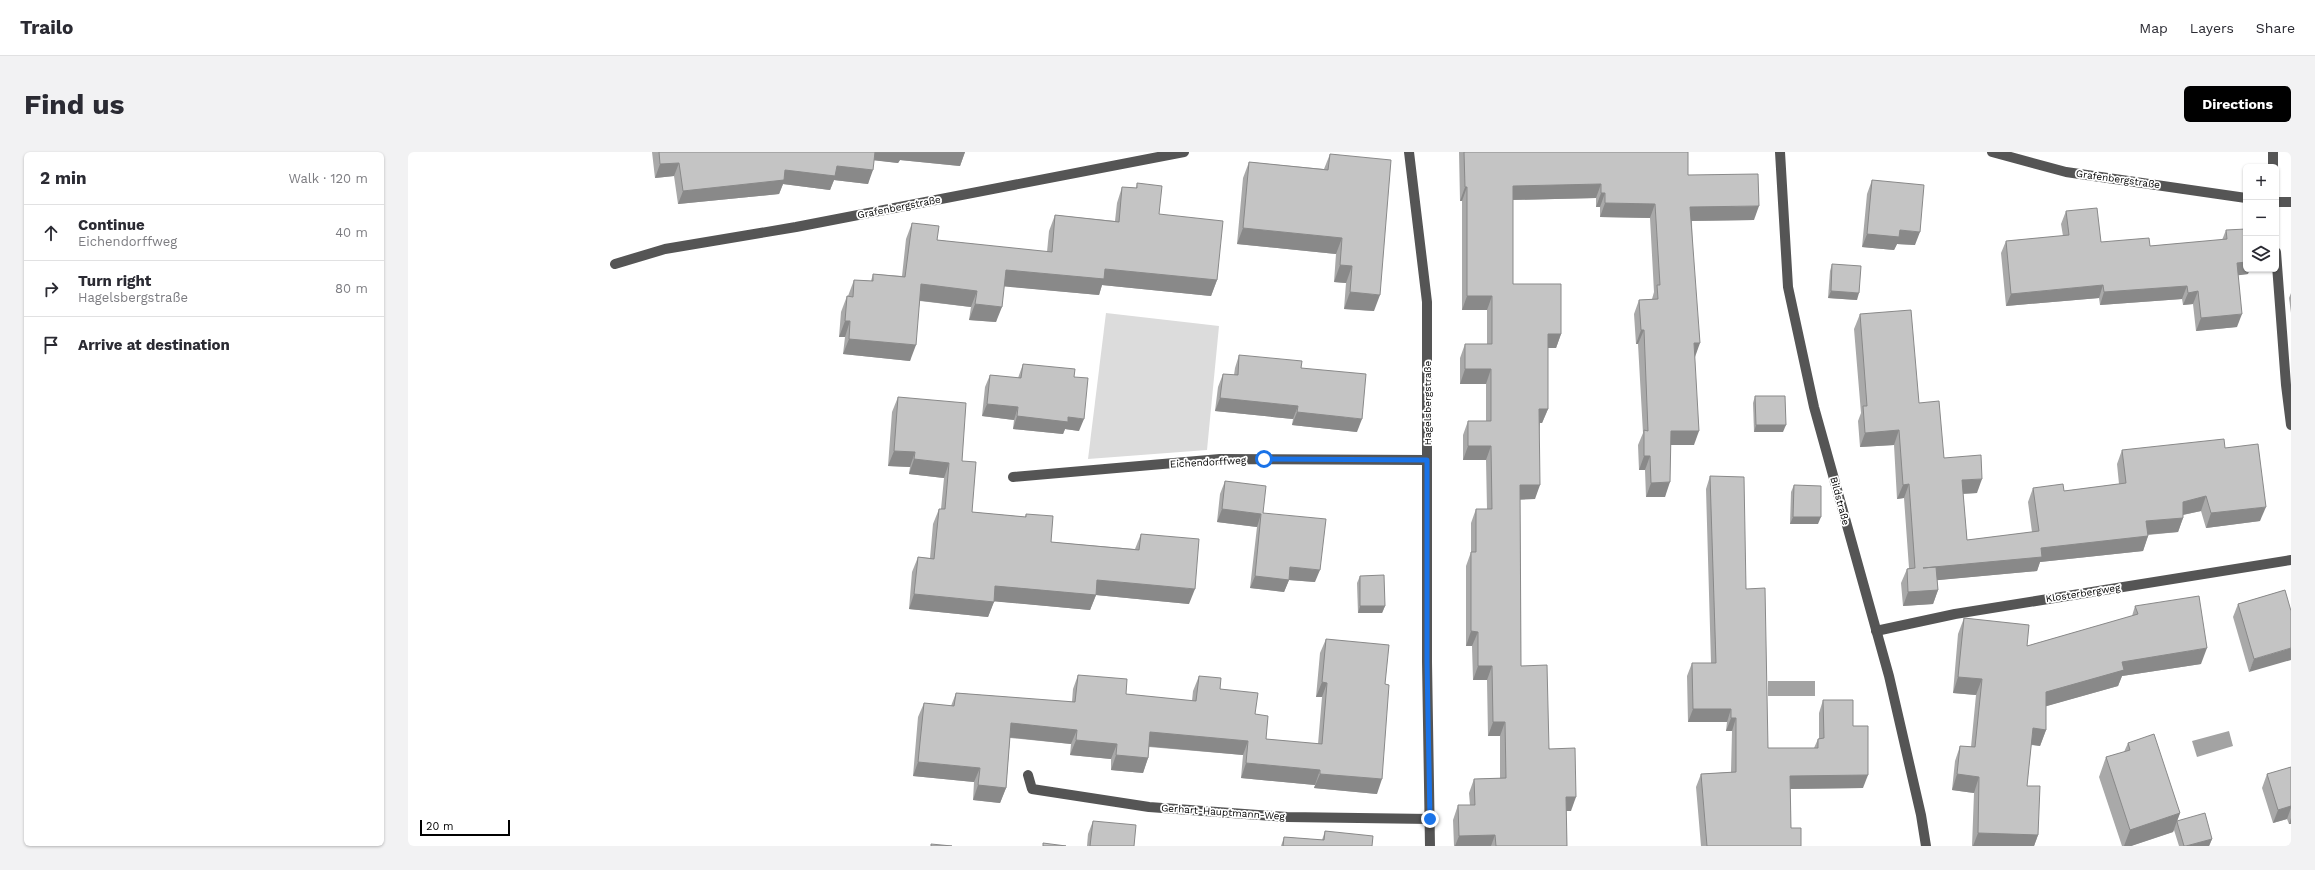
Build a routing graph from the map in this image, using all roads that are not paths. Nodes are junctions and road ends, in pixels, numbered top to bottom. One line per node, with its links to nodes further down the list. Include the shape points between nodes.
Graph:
1 (1184, 152): 10 (street, Grafenbergstraße, via 796,227 665,249)
2 (1409, 152): 13 (street, Hagelsbergstraße, via 1427,302)
3 (1780, 152): 16 (street, Bildstraße, via 1788,287 1814,407)
4 (1992, 152): 7 (street, Grafenbergstraße, via 2066,172)
5 (2273, 152): 6 (street)
6 (2273, 164)
7 (2243, 198)
8 (2279, 202): 9 (street)
9 (2291, 202)
10 (615, 264)
11 (2278, 272): 12 (street)
12 (2291, 425)
13 (1427, 460): 14 (street, Eichendorffweg, via 1220,459); 18 (street, Hagelsbergstraße)
14 (1013, 477)
15 (2291, 560): 16 (street, Klosterbergweg, via 1955,614)
16 (1876, 631): 20 (street, Bildstraße, via 1889,676)
17 (1028, 775): 18 (street, Gerhart-Hauptmann-Weg, via 1032,790 1149,807 1287,817)
18 (1430, 819): 19 (street, Hagelsbergstraße)
19 (1430, 846)
20 (1926, 846)

